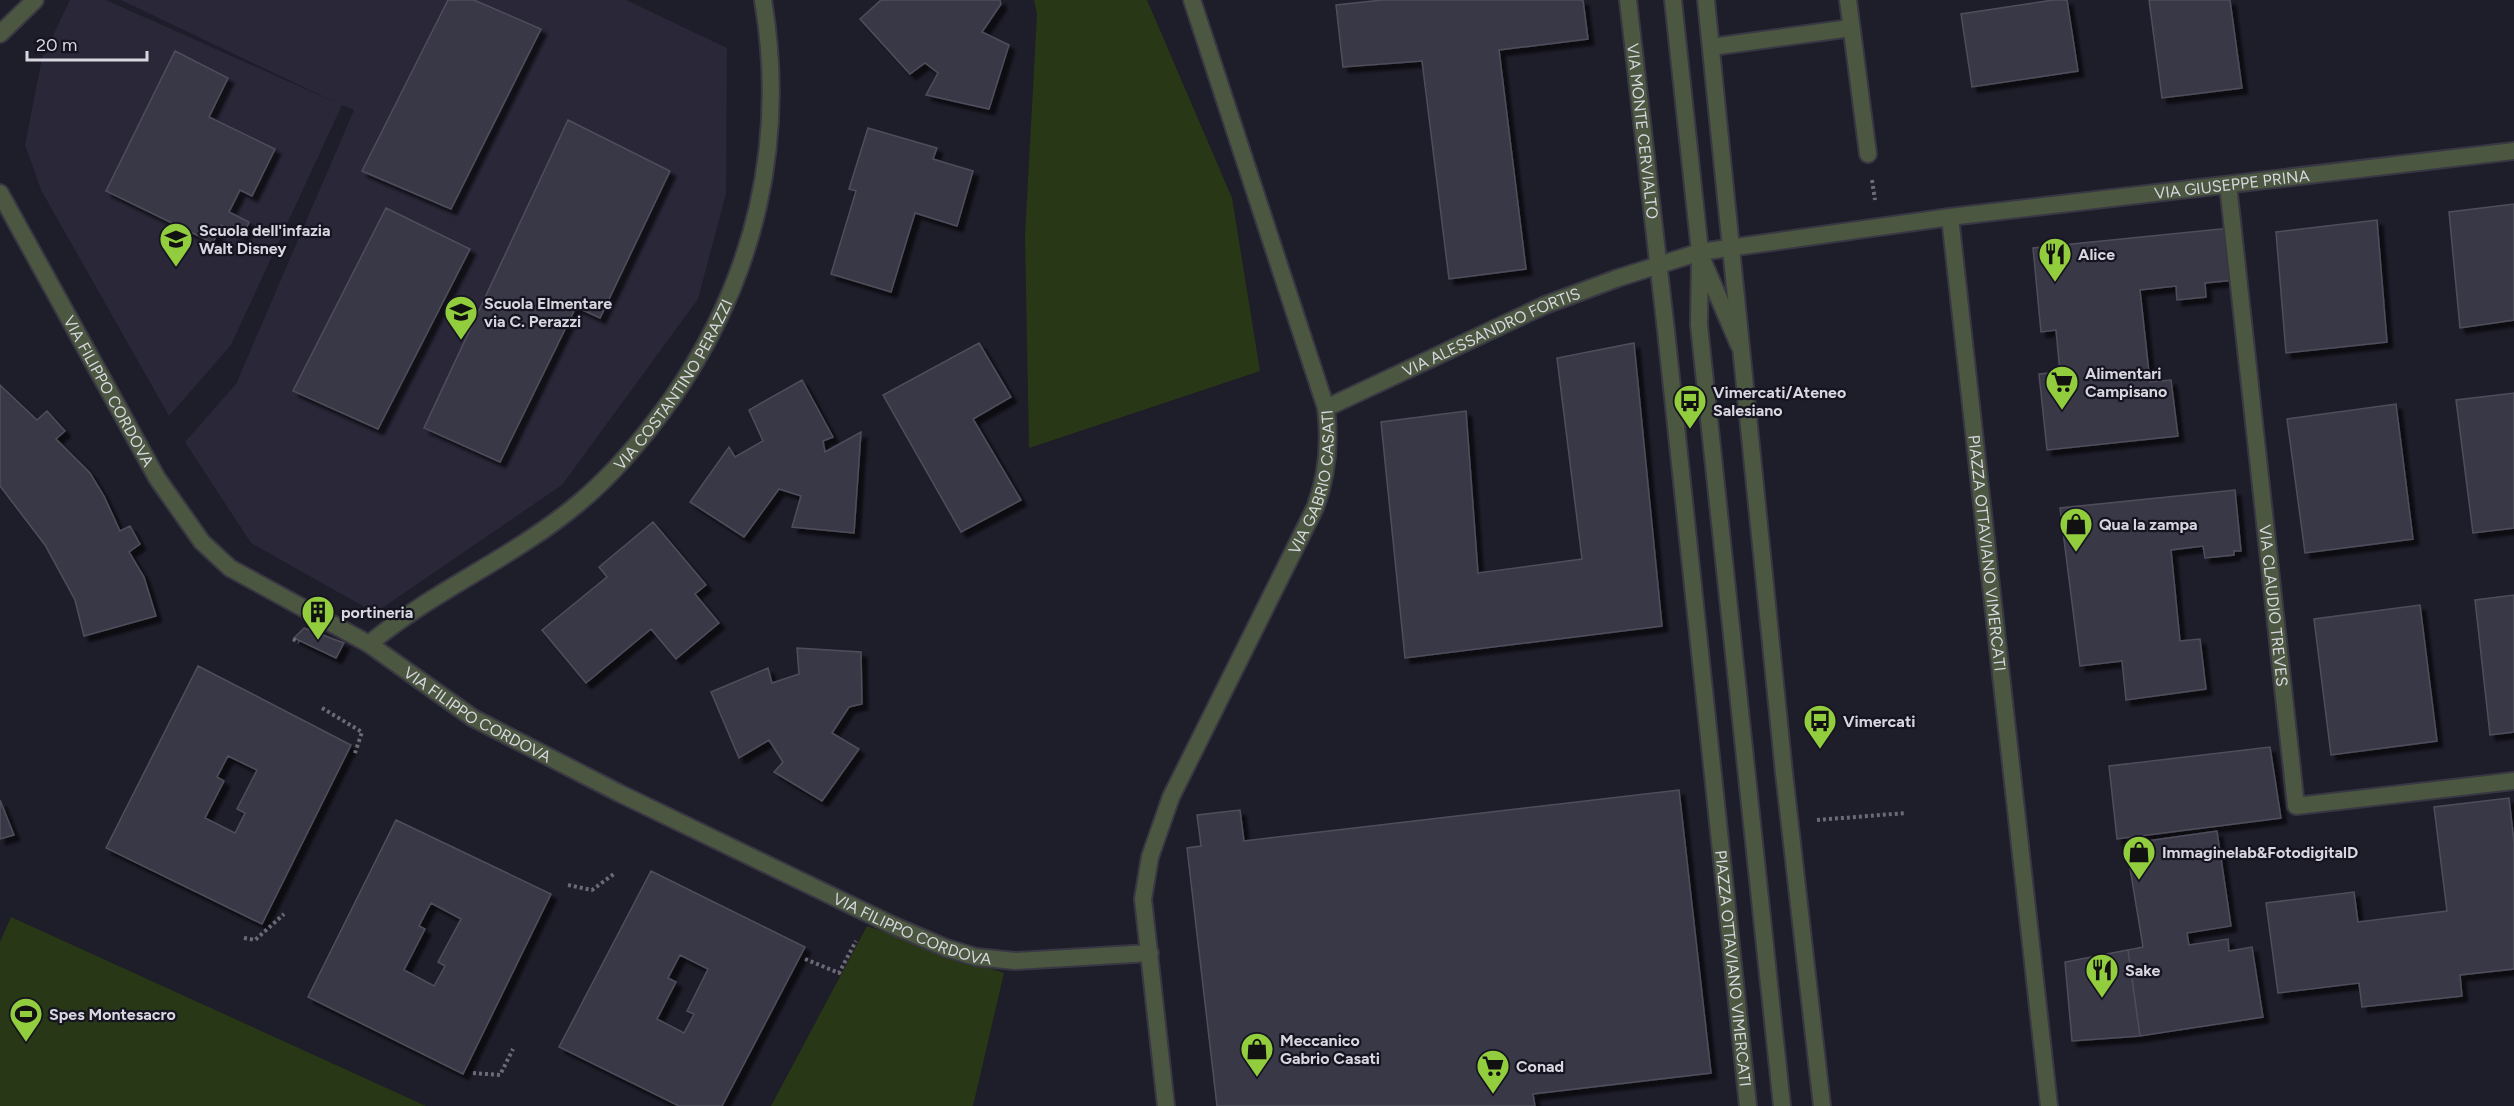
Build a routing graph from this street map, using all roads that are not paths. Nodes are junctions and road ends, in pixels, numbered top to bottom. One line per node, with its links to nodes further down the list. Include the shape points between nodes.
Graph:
1 (35, 0): 9 (street)
2 (763, 0): 21 (street, VIA COSTANTINO PERAZZI, via 772,105 762,188 739,273 701,354 636,445 578,503 405,616)
3 (1192, 0): 20 (street, VIA GABRIO CASATI)
4 (1628, 0): 18 (street, VIA MONTE CERVIALTO)
5 (1673, 0): 17 (street)
6 (1706, 0): 10 (street)
7 (1848, 0): 8 (street)
8 (1851, 28): 10 (street); 12 (street)
9 (0, 34)
10 (1711, 46): 16 (street)
11 (2514, 151): 13 (street, VIA GIUSEPPE PRINA)
12 (1868, 154)
13 (2228, 185): 15 (street, VIA GIUSEPPE PRINA); 22 (street, VIA CLAUDIO TREVES, via 2296,806)
14 (0, 193): 21 (street, VIA FILIPPO CORDOVA, via 157,478 196,536 230,568)
15 (1950, 217): 16 (street); 28 (street, PIAZZA OTTAVIANO VIMERCATI)
16 (1732, 247): 17 (street); 19 (street)
17 (1700, 252): 18 (street); 19 (street); 26 (street, PIAZZA OTTAVIANO VIMERCATI, via 1699,325)
18 (1659, 263): 20 (street, VIA ALESSANDRO FORTIS, via 1507,321); 25 (street, PIAZZA OTTAVIANO VIMERCATI)
19 (1742, 352): 27 (street)
20 (1326, 408): 23 (street, VIA GABRIO CASATI, via 1328,444 1320,495 1159,829 1143,899)
21 (369, 644): 23 (street, VIA FILIPPO CORDOVA, via 473,718 619,793 946,948 976,957 1015,961)
22 (2514, 781)
23 (1150, 952): 24 (street, VIA GABRIO CASATI)
24 (1166, 1106)
25 (1748, 1106)
26 (1782, 1106)
27 (1822, 1106)
28 (2049, 1106)

